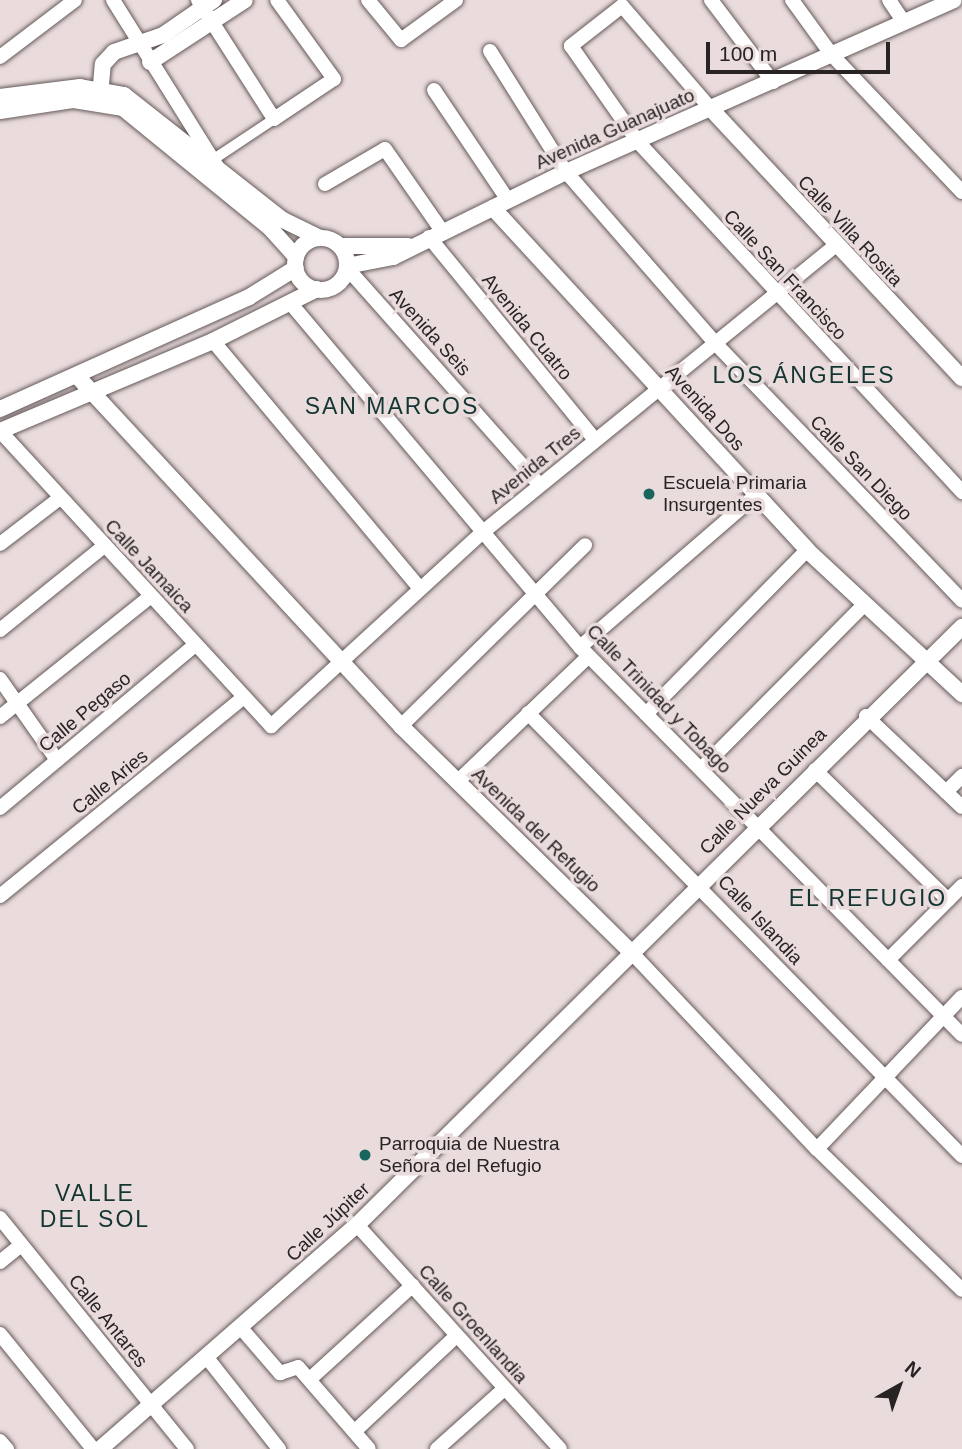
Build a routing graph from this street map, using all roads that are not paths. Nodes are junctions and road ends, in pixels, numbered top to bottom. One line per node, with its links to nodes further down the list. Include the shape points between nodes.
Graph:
1 (75, 0): 17 (street)
2 (113, 0): 14 (street)
3 (245, 0): 13 (street)
4 (277, 0): 27 (street, via 334,79)
5 (368, 0): 10 (street, via 397,40)
6 (711, 0): 20 (street)
7 (792, 0): 16 (street)
8 (889, 0): 12 (street)
9 (954, 0): 12 (street, Avenida Guanajuato)
10 (456, 2)
11 (205, 3): 13 (street); 14 (street)
12 (904, 22): 16 (street, Avenida Guanajuato)
13 (211, 23): 18 (street); 27 (street)
14 (139, 44): 18 (street); 19 (street, via 114,52)
15 (489, 51): 30 (street, Calle San Diego)
16 (832, 55): 20 (street, Avenida Guanajuato); 32 (street)
17 (0, 57)
18 (150, 62): 29 (street)
19 (103, 64): 21 (street); 23 (street)
20 (773, 82): 25 (street, Avenida Guanajuato)
21 (80, 87): 23 (street); 24 (street)
22 (433, 90): 33 (street)
23 (100, 94): 26 (street); 29 (street, via 133,100); 40 (street, via 134,114 270,228)
24 (0, 97)
25 (711, 109): 28 (street, Avenida Guanajuato); 28 (street, Calle San Francisco, via 622,6 571,46); 39 (street, Calle Villa Rosita)
26 (0, 111)
27 (274, 119): 29 (street)
28 (639, 143): 30 (street, Avenida Guanajuato); 43 (street, Calle San Francisco)
29 (217, 164): 36 (street, via 294,228)
30 (566, 172): 33 (street, Avenida Guanajuato); 46 (street, Calle San Diego)
31 (325, 184): 35 (street, Avenida Cuatro, via 385,149)
32 (962, 192)
33 (508, 200): 34 (street, Avenida Guanajuato)
34 (493, 208): 35 (street, Avenida Guanajuato); 49 (street, Avenida Dos)
35 (435, 234): 38 (street, Avenida Guanajuato); 53 (street, Avenida Cuatro)
36 (320, 238): 37 (street); 40 (street, via 305,244)
37 (340, 246): 38 (street, Avenida Guanajuato); 41 (street)
38 (408, 246): 41 (street, Avenida Guanajuato, via 382,261)
39 (835, 247): 43 (street, Avenida Tres); 48 (street, Calle Villa Rosita)
40 (296, 263): 42 (street); 47 (street, via 249,297)
41 (347, 267): 42 (street, via 337,285); 54 (street, Avenida Seis)
42 (317, 289): 44 (street)
43 (775, 295): 46 (street, Avenida Tres); 55 (street, Calle San Francisco)
44 (292, 305): 45 (street); 58 (street, Calle Trinidad y Tobago)
45 (213, 341): 50 (street); 63 (street)
46 (715, 343): 49 (street, Avenida Tres); 66 (street, Calle San Diego)
47 (77, 376): 50 (street, Avenida del Refugio); 51 (street)
48 (962, 378)
49 (660, 389): 53 (street, Avenida Tres); 56 (street, Avenida Dos)
50 (88, 394): 52 (street); 73 (street, Avenida del Refugio)
51 (0, 409)
52 (0, 431): 57 (street, Calle Jamaica)
53 (595, 440): 54 (street, Avenida Tres)
54 (540, 485): 58 (street, Avenida Tres)
55 (962, 492)
56 (755, 496): 62 (street, Avenida Dos); 71 (street)
57 (60, 498): 59 (street); 61 (street, Calle Jamaica)
58 (483, 532): 63 (street, Avenida Tres); 64 (street, Calle Trinidad y Tobago)
59 (1, 541)
60 (585, 545): 64 (street)
61 (104, 546): 65 (street, Calle Jamaica); 69 (street)
62 (807, 550): 67 (street, Avenida Dos); 79 (street)
63 (419, 587): 73 (street, Avenida Tres)
64 (534, 593): 71 (street, Calle Trinidad y Tobago); 83 (street)
65 (151, 596): 70 (street, Calle Jamaica); 77 (street)
66 (962, 601)
67 (863, 606): 72 (street, Avenida Dos); 85 (street)
68 (962, 627): 72 (street, Calle Nueva Guinea)
69 (0, 630)
70 (195, 645): 76 (street, Calle Jamaica); 84 (street, Calle Pegaso)
71 (584, 651): 78 (street); 79 (street, Calle Trinidad y Tobago)
72 (923, 659): 75 (street, Avenida Dos); 80 (street, Calle Nueva Guinea)
73 (340, 662): 82 (street, Avenida Tres); 83 (street, Avenida del Refugio)
74 (0, 679): 77 (street)
75 (962, 694)
76 (243, 698): 82 (street, Calle Jamaica); 96 (street, Calle Aries)
77 (17, 704): 81 (street); 84 (street)
78 (528, 713): 88 (street); 94 (street, Calle Islandia)
79 (646, 714): 85 (street, Calle Trinidad y Tobago)
80 (866, 716): 86 (street, Calle Nueva Guinea); 89 (street)
81 (0, 717)
82 (271, 726)
83 (401, 726): 88 (street, Avenida del Refugio)
84 (57, 760): 91 (street, Calle Pegaso)
85 (701, 769): 92 (street, Calle Trinidad y Tobago)
86 (815, 771): 92 (street, Calle Nueva Guinea); 97 (street)
87 (962, 776): 89 (street)
88 (457, 782): 98 (street, Avenida del Refugio)
89 (946, 792): 90 (street)
90 (962, 807)
91 (0, 808)
92 (759, 829): 94 (street, Calle Nueva Guinea); 99 (street, Calle Trinidad y Tobago)
93 (0, 875): 96 (street)
94 (699, 884): 98 (street, Calle Nueva Guinea); 103 (street, Calle Islandia)
95 (962, 886): 97 (street)
96 (5, 892)
97 (948, 900): 99 (street)
98 (632, 953): 104 (street, Avenida del Refugio); 107 (street, Calle Júpiter)
99 (888, 960): 101 (street, Calle Trinidad y Tobago)
100 (962, 997): 101 (street)
101 (943, 1016): 102 (street, Calle Trinidad y Tobago); 103 (street)
102 (962, 1035)
103 (884, 1079): 104 (street); 105 (street, Calle Islandia)
104 (817, 1149): 111 (street, Avenida del Refugio)
105 (962, 1156)
106 (0, 1218): 108 (street, Calle Antares)
107 (357, 1225): 110 (street, Calle Groenlandia); 112 (street, Calle Júpiter)
108 (21, 1245): 109 (street); 118 (street, Calle Antares)
109 (0, 1262)
110 (413, 1285): 114 (street, Calle Groenlandia); 116 (street)
111 (962, 1290)
112 (241, 1328): 115 (street, Calle Júpiter); 116 (street, via 277,1370 295,1365)
113 (0, 1334): 122 (street)
114 (456, 1336): 117 (street, Calle Groenlandia); 119 (street)
115 (208, 1359): 118 (street, Calle Júpiter); 125 (street)
116 (310, 1379): 119 (street)
117 (504, 1389): 127 (street); 128 (street, Calle Groenlandia)
118 (152, 1406): 123 (street, Calle Júpiter); 124 (street, Calle Antares)
119 (355, 1431): 126 (street)
120 (0, 1441): 121 (street)
121 (7, 1449)
122 (93, 1449)
123 (100, 1449)
124 (187, 1449)
125 (279, 1449)
126 (369, 1449)
127 (437, 1449)
128 (560, 1449)

